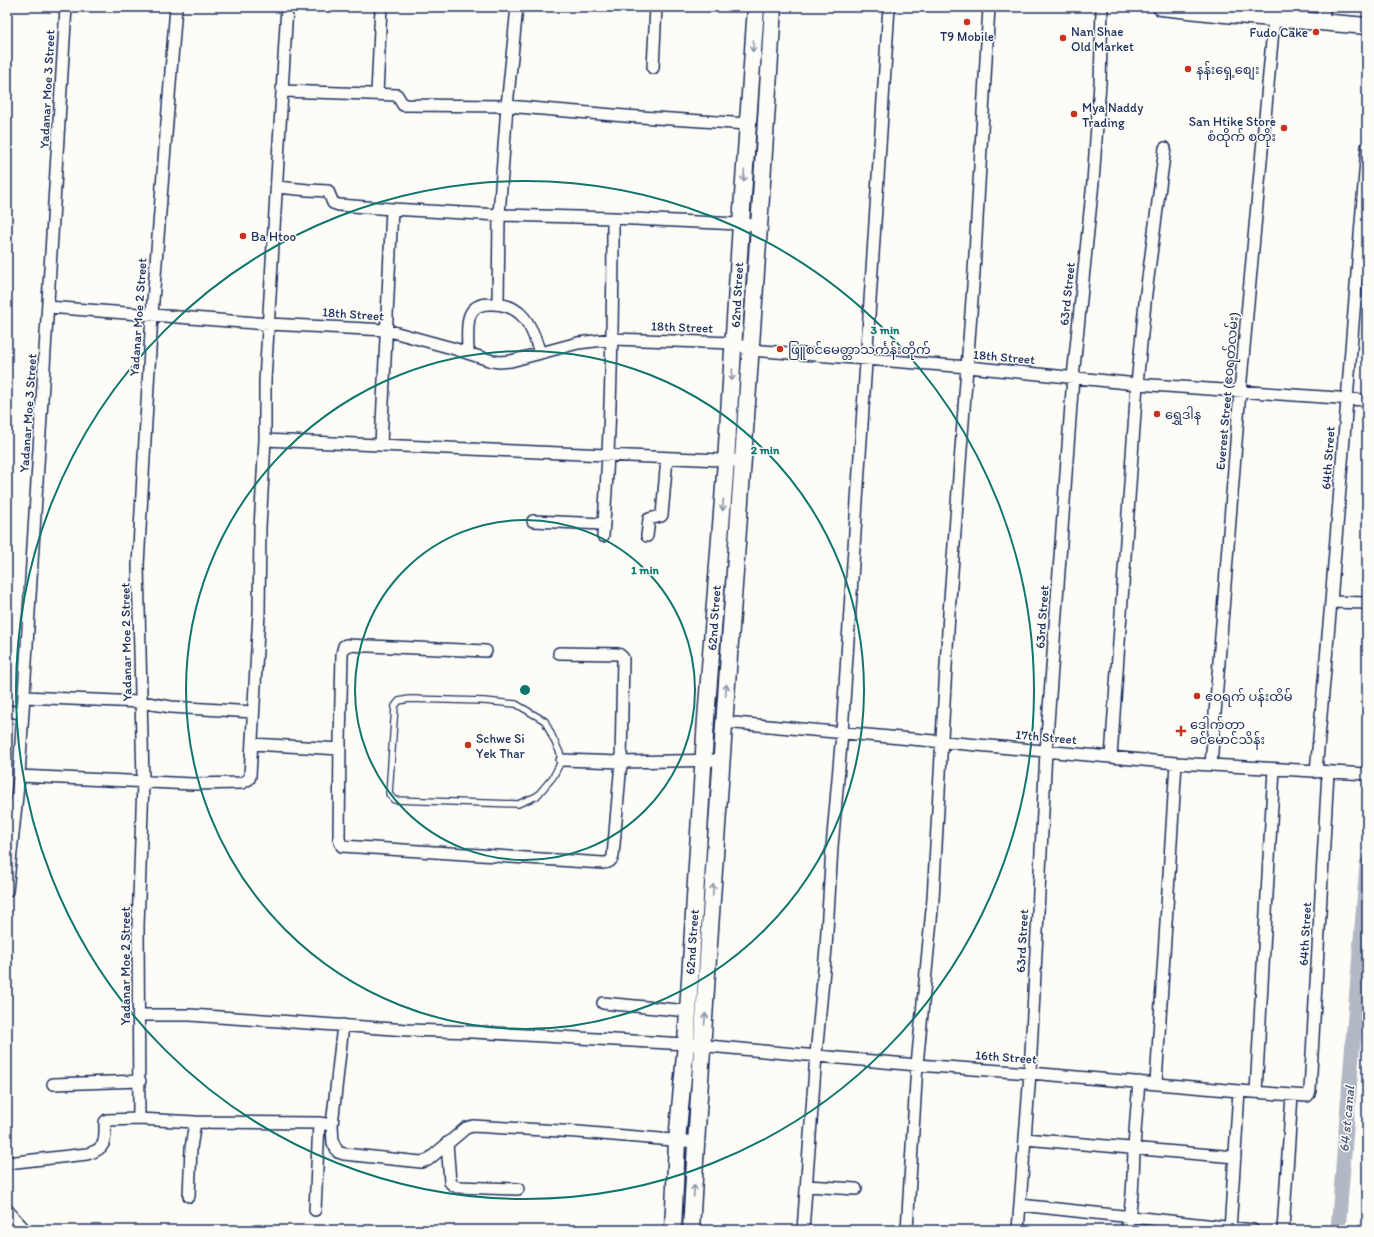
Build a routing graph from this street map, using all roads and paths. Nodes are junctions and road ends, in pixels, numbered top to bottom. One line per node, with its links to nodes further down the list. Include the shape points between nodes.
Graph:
1 (66, 7): 31 (street, Yadanar Moe 3 Street)
2 (176, 7): 32 (street, Yadanar Moe 2 Street)
3 (287, 7): 18 (street)
4 (382, 7): 19 (street)
5 (517, 7): 20 (street)
6 (656, 7): 17 (street)
7 (756, 7): 21 (main road, 62nd Street, one-way to 21)
8 (773, 7): 29 (main road, 62nd Street)
9 (890, 7): 40 (street)
10 (989, 7): 41 (street)
11 (1102, 7): 42 (street, 63rd Street, via 1100,83)
12 (1161, 7): 13 (main road)
13 (1226, 11): 15 (main road)
14 (1324, 15): 15 (main road); 16 (main road)
15 (1274, 19): 44 (street, Everest Street (ဧ၀ရတ်လမ်း))
16 (1367, 26)
17 (653, 68)
18 (283, 91): 19 (street); 24 (street)
19 (377, 94): 20 (street, via 396,95 403,104)
20 (507, 106): 21 (street); 26 (street)
21 (748, 124): 28 (main road, 62nd Street, one-way to 28)
22 (1367, 147): 45 (street, 64th Street)
23 (1165, 148): 43 (street)
24 (276, 187): 25 (street, via 328,190 333,203 339,205); 33 (street)
25 (392, 210): 26 (street); 34 (street)
26 (500, 215): 27 (street); 30 (street)
27 (613, 218): 28 (street); 35 (street)
28 (741, 224): 29 (street); 36 (main road, 62nd Street)
29 (759, 225): 37 (main road, 62nd Street)
30 (498, 303): 38 (street, via 482,304 470,314); 39 (street, via 520,313 526,319 535,334)
31 (48, 307): 32 (street, 18th Street); 61 (street, Yadanar Moe 3 Street)
32 (152, 314): 33 (street, 18th Street); 62 (street, Yadanar Moe 2 Street, via 138,565)
33 (269, 324): 34 (street, 18th Street); 47 (street, via 265,381)
34 (386, 330): 38 (street, 18th Street); 48 (street)
35 (612, 339): 36 (street, 18th Street); 39 (street, 18th Street, via 578,343); 49 (street)
36 (734, 343): 37 (street, 18th Street); 51 (main road, 62nd Street, one-way to 51)
37 (751, 350): 40 (street, 18th Street); 52 (main road, 62nd Street)
38 (468, 353): 39 (street, 18th Street, via 500,362)
39 (540, 353)
40 (866, 359): 41 (street, 18th Street); 67 (street)
41 (968, 367): 42 (street, 18th Street); 68 (street)
42 (1073, 377): 43 (street, 18th Street); 71 (street, 63rd Street)
43 (1137, 384): 44 (street, 18th Street); 72 (street)
44 (1240, 391): 45 (street, 18th Street); 78 (street, Everest Street (ဧ၀ရတ်လမ်း))
45 (1347, 399): 46 (street, 18th Street); 57 (street, 64th Street)
46 (1367, 400)
47 (265, 440): 48 (street); 64 (street)
48 (381, 445): 49 (street)
49 (608, 456): 50 (street); 54 (street)
50 (668, 458): 51 (street); 56 (street, via 662,515 649,519)
51 (726, 461): 52 (street); 75 (main road, 62nd Street, one-way to 75)
52 (743, 461): 66 (main road, 62nd Street, one-way to 52)
53 (533, 521): 54 (street)
54 (604, 524): 55 (street)
55 (603, 536)
56 (647, 536)
57 (1331, 602): 58 (street); 80 (street, 64th Street)
58 (1367, 603)
59 (486, 651): 70 (street, via 344,646)
60 (559, 653): 76 (street, via 622,656)
61 (24, 697): 62 (street); 65 (street, Yadanar Moe 3 Street)
62 (141, 702): 64 (street, via 171,707); 84 (street, Yadanar Moe 2 Street)
63 (7, 711): 65 (street)
64 (253, 712): 69 (street)
65 (23, 713): 83 (street, Yadanar Moe 3 Street)
66 (724, 722): 67 (street, 17th Street); 74 (main road, 62nd Street)
67 (842, 733): 68 (street, 17th Street); 92 (street)
68 (942, 741): 71 (street, 17th Street); 93 (street, via 933,899)
69 (252, 744): 70 (street); 84 (street, via 250,776 242,783)
70 (340, 749): 76 (street, via 339,838 342,846 603,864 612,860 614,856)
71 (1046, 751): 72 (street, 17th Street); 94 (street, 63rd Street)
72 (1111, 757): 77 (street, 17th Street)
73 (562, 760): 73 (lane, via 553,777 537,796 518,804 394,800 389,794 395,706 399,701 409,699 516,704 545,721); 76 (street)
74 (721, 760): 75 (street); 91 (main road, 62nd Street, one-way to 74)
75 (704, 761): 76 (street); 87 (main road, 62nd Street)
76 (621, 762)
77 (1176, 763): 78 (street, 17th Street); 97 (street)
78 (1211, 765): 79 (street, 17th Street)
79 (1274, 769): 80 (street, 17th Street); 100 (street)
80 (1316, 772): 81 (street, 17th Street)
81 (1328, 772): 82 (street, 17th Street); 102 (street, 64th Street)
82 (1366, 774)
83 (19, 776): 84 (street); 85 (street, Yadanar Moe 3 Street)
84 (143, 782): 88 (street, Yadanar Moe 2 Street, via 138,926)
85 (7, 891)
86 (603, 1003): 87 (street)
87 (688, 1011): 90 (main road, 62nd Street)
88 (140, 1015): 89 (street, 16th Street, via 190,1015); 95 (street, Yadanar Moe 2 Street)
89 (343, 1025): 90 (street, 16th Street); 106 (street)
90 (686, 1044): 91 (street, 16th Street); 108 (main road, 62nd Street)
91 (702, 1046): 92 (street, 16th Street); 109 (main road, 62nd Street)
92 (816, 1055): 93 (street, 16th Street); 114 (street)
93 (917, 1065): 94 (street, 16th Street); 127 (street)
94 (1030, 1072): 96 (street, 16th Street); 107 (street, 63rd Street)
95 (140, 1081): 98 (street); 103 (street, Yadanar Moe 2 Street)
96 (1139, 1082): 97 (street, 16th Street); 111 (street)
97 (1156, 1083): 99 (street, 16th Street)
98 (53, 1084)
99 (1239, 1091): 100 (street, 16th Street); 112 (street)
100 (1256, 1092): 101 (street, 16th Street)
101 (1292, 1095): 102 (street, 16th Street); 131 (street)
102 (1308, 1096)
103 (139, 1119): 104 (street); 113 (street, via 107,1120 104,1144 94,1152)
104 (195, 1122): 105 (street); 117 (street)
105 (319, 1123): 106 (street); 120 (street)
106 (332, 1125): 110 (street, via 333,1143 338,1152 344,1154 421,1162 428,1160)
107 (1026, 1139): 111 (street); 118 (street, 63rd Street)
108 (678, 1141): 109 (street); 110 (street, via 473,1126 466,1128); 124 (main road, 62nd Street)
109 (696, 1142): 125 (main road, 62nd Street, one-way to 109)
110 (447, 1143): 115 (street, via 450,1182 453,1185 468,1188)
111 (1134, 1150): 112 (street); 121 (street)
112 (1235, 1157): 122 (street)
113 (7, 1163)
114 (807, 1186): 116 (street); 126 (street)
115 (518, 1189)
116 (856, 1189)
117 (189, 1196)
118 (1020, 1205): 121 (street); 128 (street, 63rd Street)
119 (7, 1210): 123 (street)
120 (315, 1210)
121 (1130, 1217): 122 (street); 129 (street)
122 (1230, 1229): 130 (street)
123 (26, 1230)
124 (673, 1230)
125 (691, 1230)
126 (803, 1230)
127 (907, 1230)
128 (1018, 1230)
129 (1126, 1230)
130 (1253, 1230)
131 (1283, 1230)

